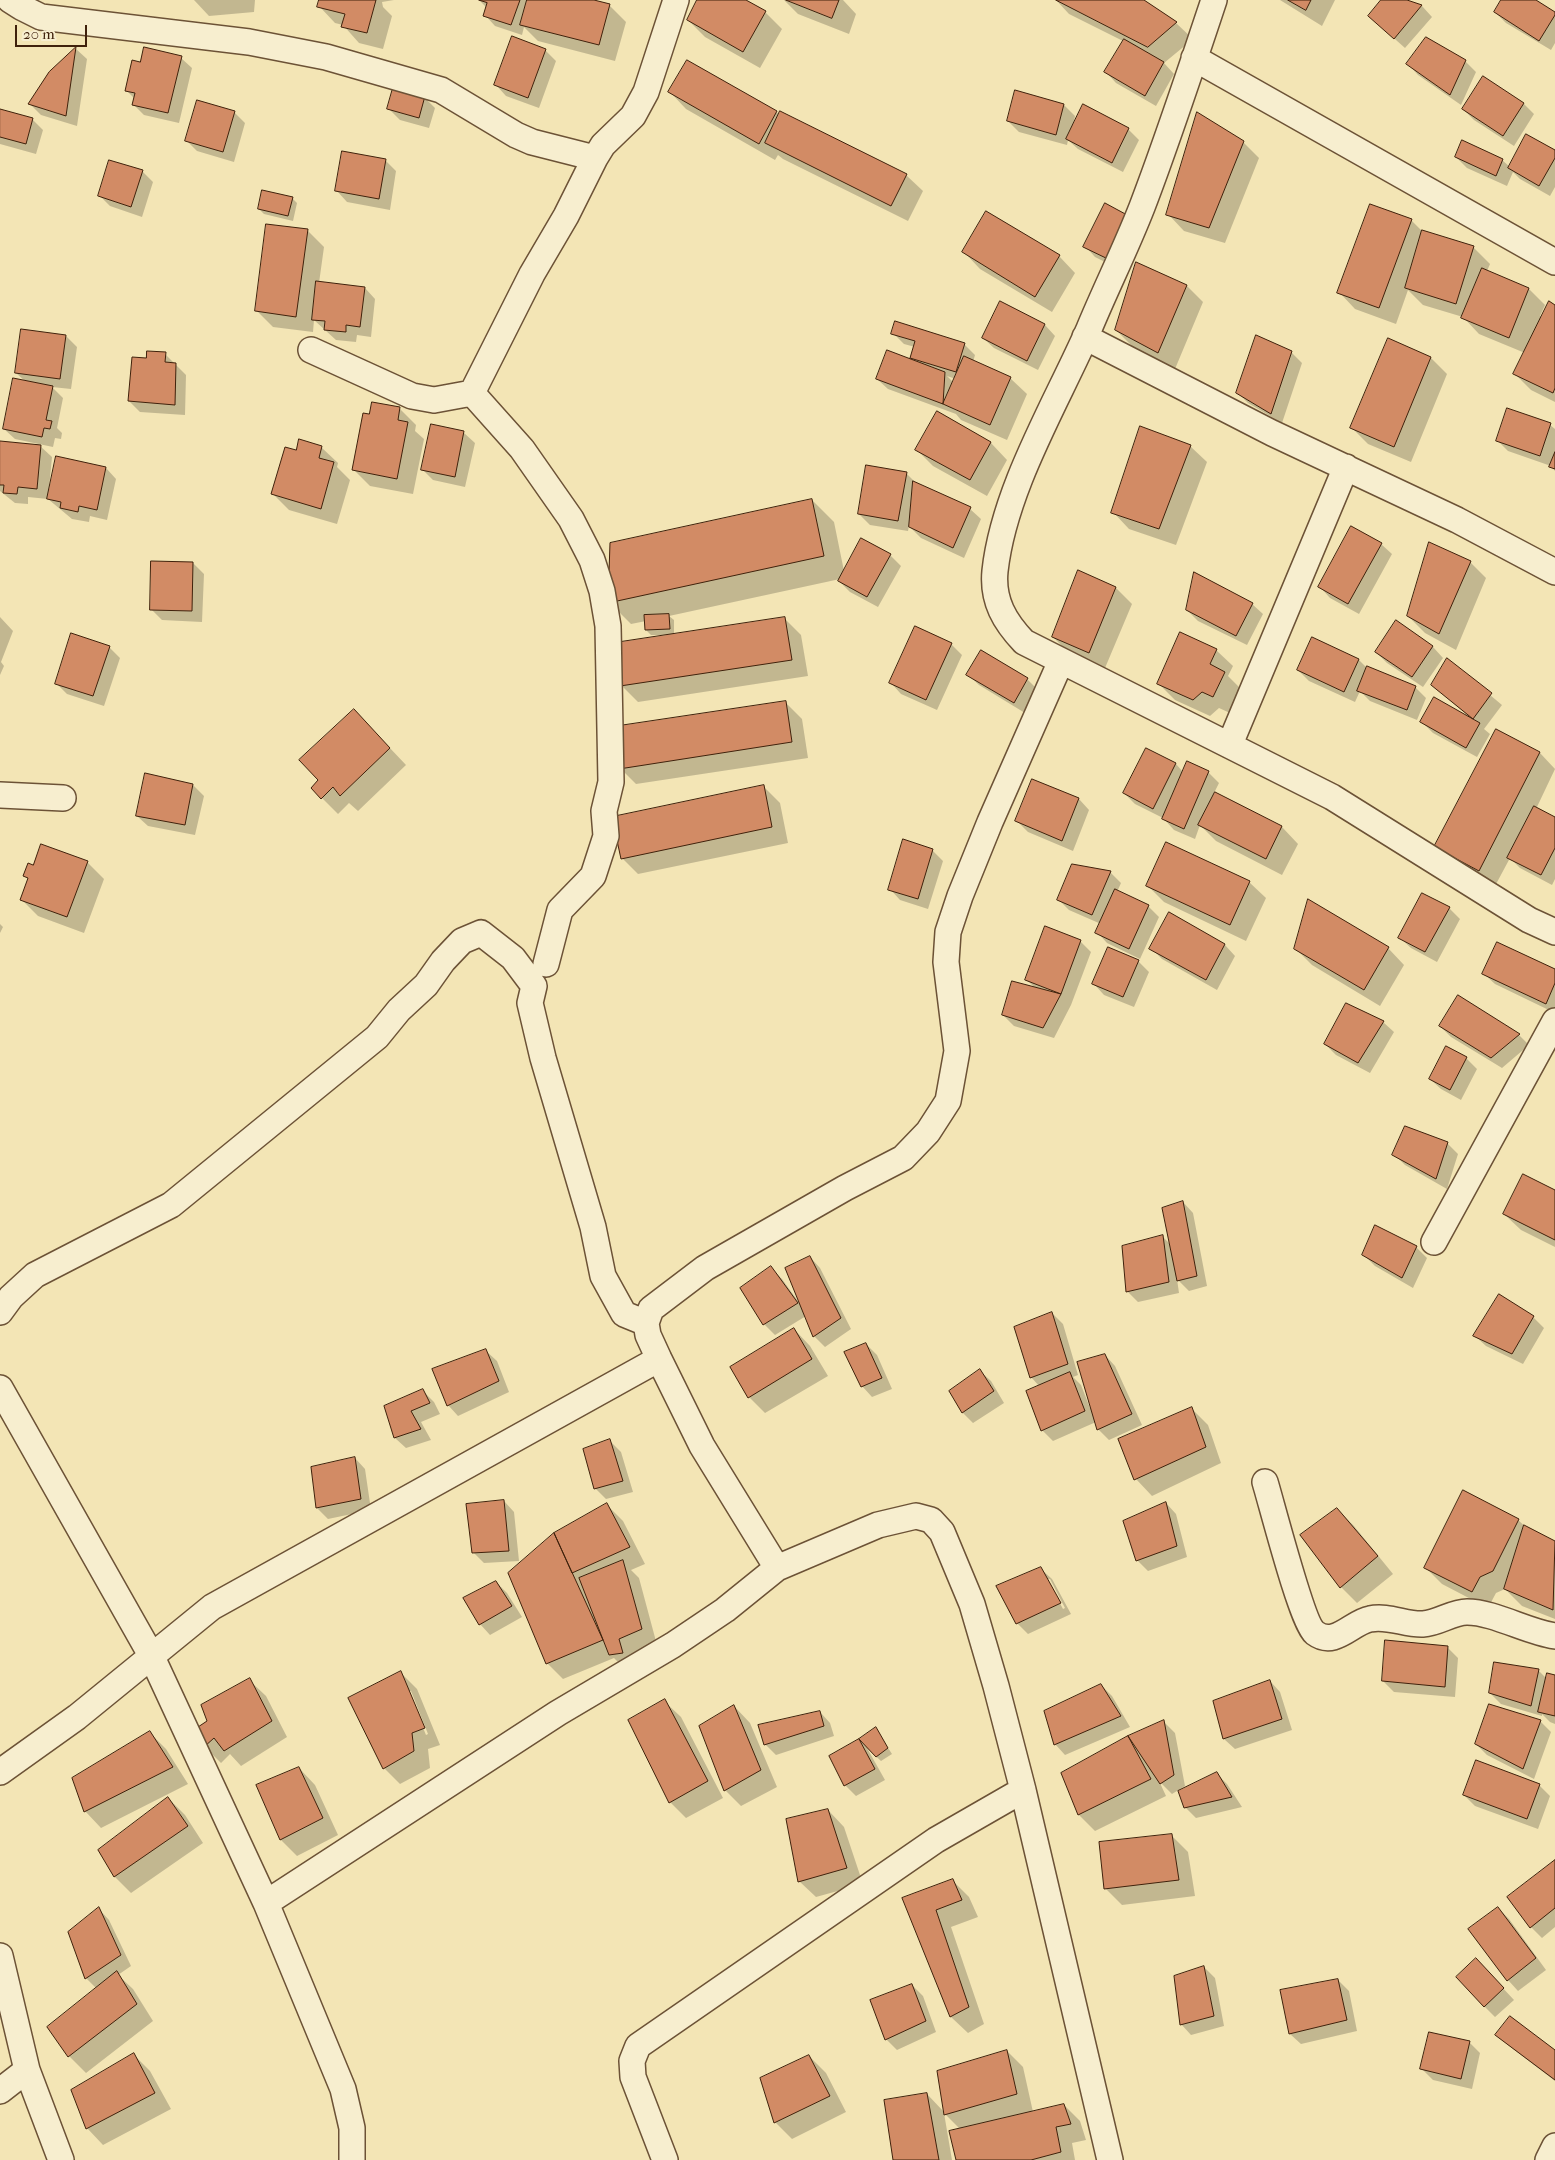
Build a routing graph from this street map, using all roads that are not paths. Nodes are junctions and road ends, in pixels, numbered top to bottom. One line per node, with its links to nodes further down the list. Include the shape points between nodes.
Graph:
1 (10, 0): 5 (street, via 41,16 248,42 326,57 441,90 516,135)
2 (676, 0): 5 (street, via 646,92 633,116 603,145)
3 (1214, 0): 4 (street)
4 (1194, 58): 6 (street); 7 (street, via 1142,208)
5 (595, 158): 9 (street)
6 (1555, 262)
7 (1085, 337): 10 (street, via 1272,433); 12 (street, via 1022,474 1000,541 994,574 998,606 1008,625 1024,642)
8 (310, 350): 9 (street, via 412,396 434,400)
9 (472, 393): 17 (street, via 522,449 571,519 592,560 608,626 611,782 604,804 604,844 593,876 560,910)
10 (1346, 467): 11 (street); 13 (street)
11 (1555, 572)
12 (1061, 661): 13 (street); 21 (street, via 990,822 948,932 946,962 957,1051 948,1101 928,1132 903,1158 705,1268 651,1309)
13 (1230, 744): 16 (street, via 1332,797 1529,920)
14 (0, 795): 15 (street)
15 (63, 798)
16 (1555, 932)
17 (546, 964)
18 (1555, 1021): 19 (street)
19 (1434, 1242)
20 (0, 1312): 21 (street, via 35,1275 171,1205 377,1037 462,941 481,933 513,958 534,986 530,1003 543,1058 593,1227 603,1276 624,1314)
21 (646, 1323): 22 (street)
22 (659, 1359): 25 (street, via 702,1446); 27 (street, via 212,1607)
23 (0, 1388): 27 (street)
24 (1265, 1482): 26 (street, via 1303,1609 1314,1632 1325,1638 1336,1637 1371,1618 1424,1624 1467,1612)
25 (777, 1568): 29 (street, via 878,1525 916,1516 931,1520 942,1532 972,1604); 30 (street, via 725,1610 673,1645 558,1713)
26 (1555, 1636)
27 (151, 1655): 28 (street, via 77,1717); 30 (street)
28 (0, 1772)
29 (1023, 1790): 37 (street, via 936,1840 638,2046 632,2062 633,2077); 38 (street)
30 (266, 1903): 36 (street, via 343,2089 352,2128)
31 (0, 1956): 32 (street)
32 (27, 2070): 33 (street); 35 (street)
33 (0, 2091)
34 (1555, 2146): 39 (street)
35 (61, 2160)
36 (352, 2160)
37 (666, 2160)
38 (1110, 2160)
39 (1548, 2160)

